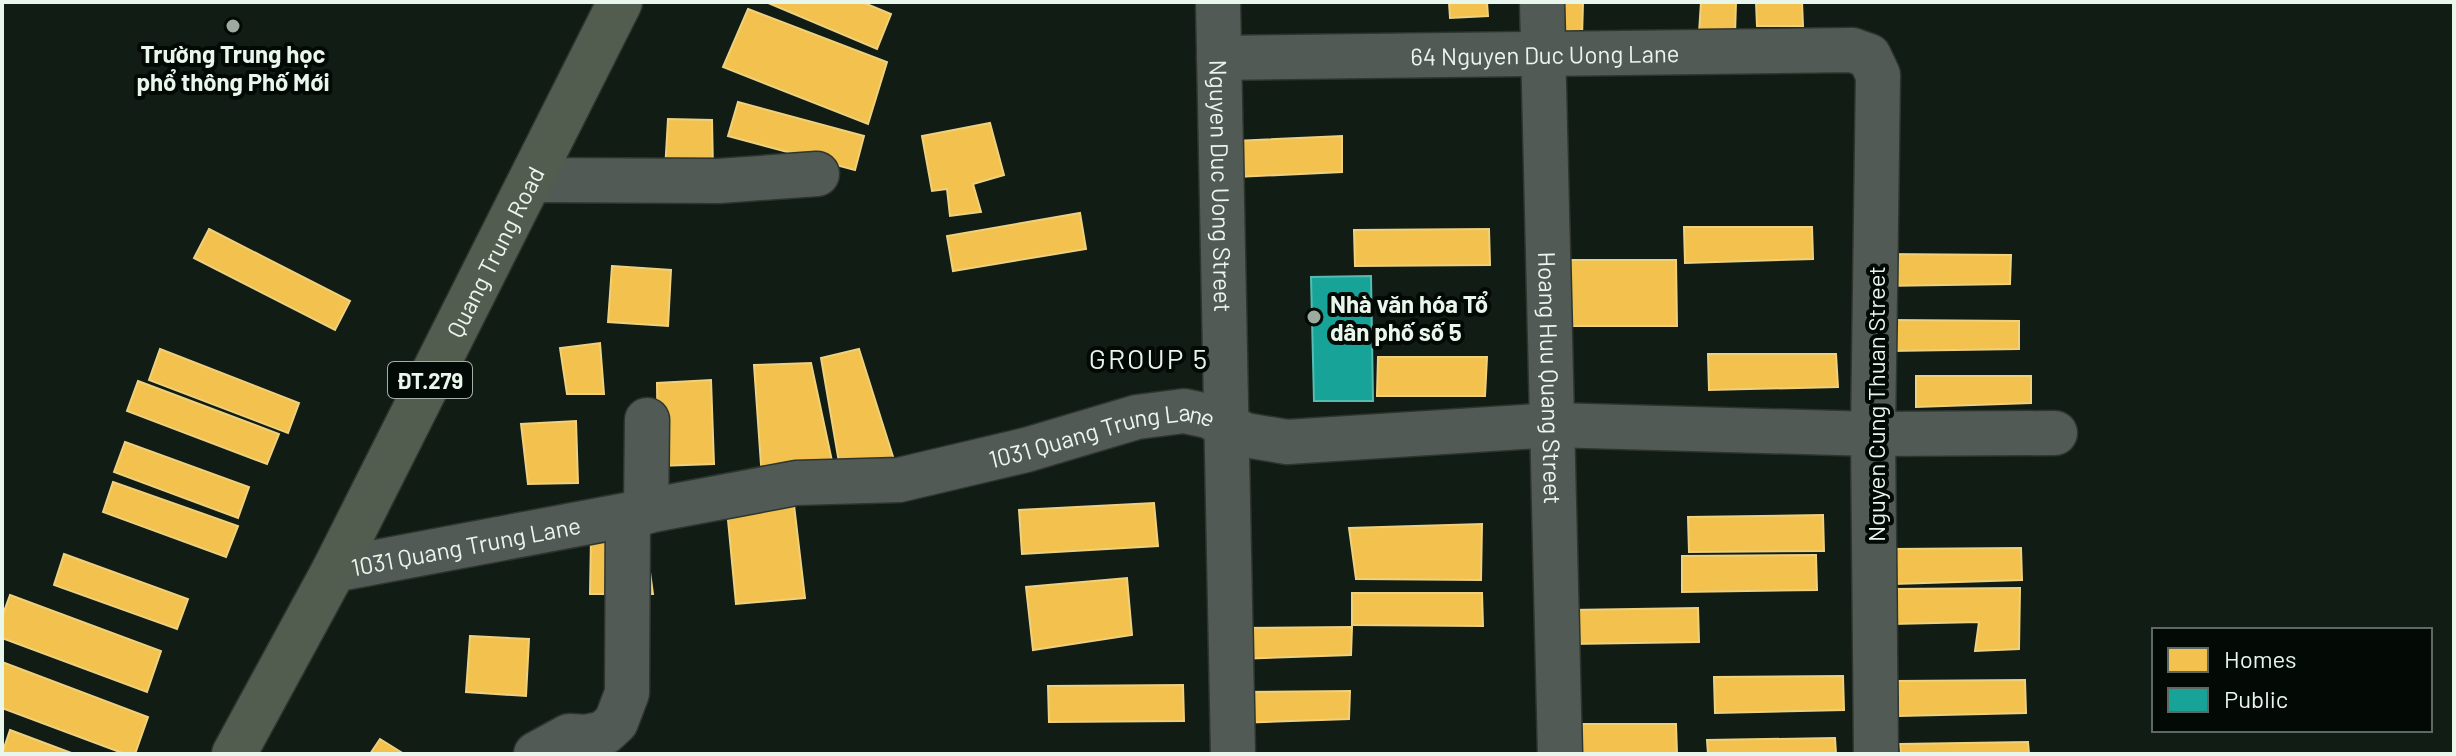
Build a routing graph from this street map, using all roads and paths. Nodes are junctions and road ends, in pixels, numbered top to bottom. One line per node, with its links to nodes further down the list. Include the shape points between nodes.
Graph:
1 (620, 2): 8 (main road, Quang Trung Road / ĐT.279)
2 (1218, 2): 6 (street, Nguyen Duc Uong Street)
3 (1542, 2): 4 (street, Hoang Huu Quang Street)
4 (1543, 53): 5 (street, 64 Nguyen Duc Uong Lane, via 1852,50); 6 (street, 64 Nguyen Duc Uong Lane); 10 (street, Hoang Huu Quang Street)
5 (1869, 56): 13 (street, Nguyen Cung Thuan Street, via 1878,75)
6 (1219, 58): 11 (street, Nguyen Duc Uong Street)
7 (817, 174): 8 (street, via 719,181)
8 (531, 180): 15 (main road, Quang Trung Road / ĐT.279)
9 (647, 420): 14 (street)
10 (1553, 425): 11 (street, 1031 Quang Trung Lane, via 1287,442); 13 (street, 1031 Quang Trung Lane); 19 (street, Hoang Huu Quang Street)
11 (1228, 428): 14 (street, 1031 Quang Trung Lane, via 1184,411 1137,417 899,480 796,483); 18 (street, Nguyen Duc Uong Street)
12 (2055, 433): 13 (street, 1031 Quang Trung Lane)
13 (1873, 434): 20 (street, Nguyen Cung Thuan Street)
14 (637, 513): 15 (street, 1031 Quang Trung Lane); 17 (street, via 627,693 616,722 604,733 569,736)
15 (334, 570): 16 (main road, Quang Trung Road / ĐT.279)
16 (234, 754)
17 (536, 754)
18 (1233, 754)
19 (1560, 754)
20 (1876, 754)

